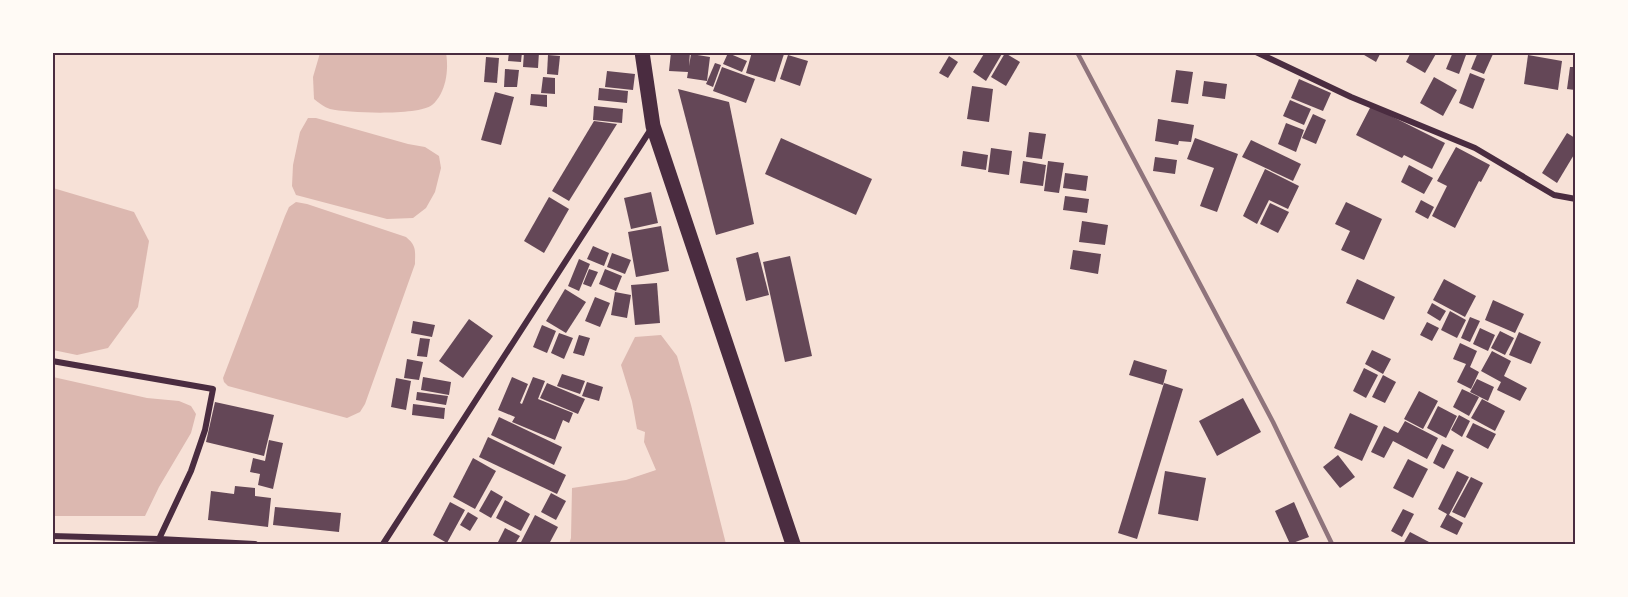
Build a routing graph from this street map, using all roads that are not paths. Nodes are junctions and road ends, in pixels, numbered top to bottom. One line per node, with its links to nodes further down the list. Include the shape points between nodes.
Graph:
1 (642, 52): 3 (main road)
2 (1256, 52): 4 (street, via 1351,97 1475,148 1554,195)
3 (653, 126): 9 (street); 10 (main road)
4 (1575, 199)
5 (52, 362): 7 (street, via 213,389 191,471)
6 (52, 536): 7 (street)
7 (159, 539): 8 (street)
8 (255, 544)
9 (383, 544)
10 (793, 544)

